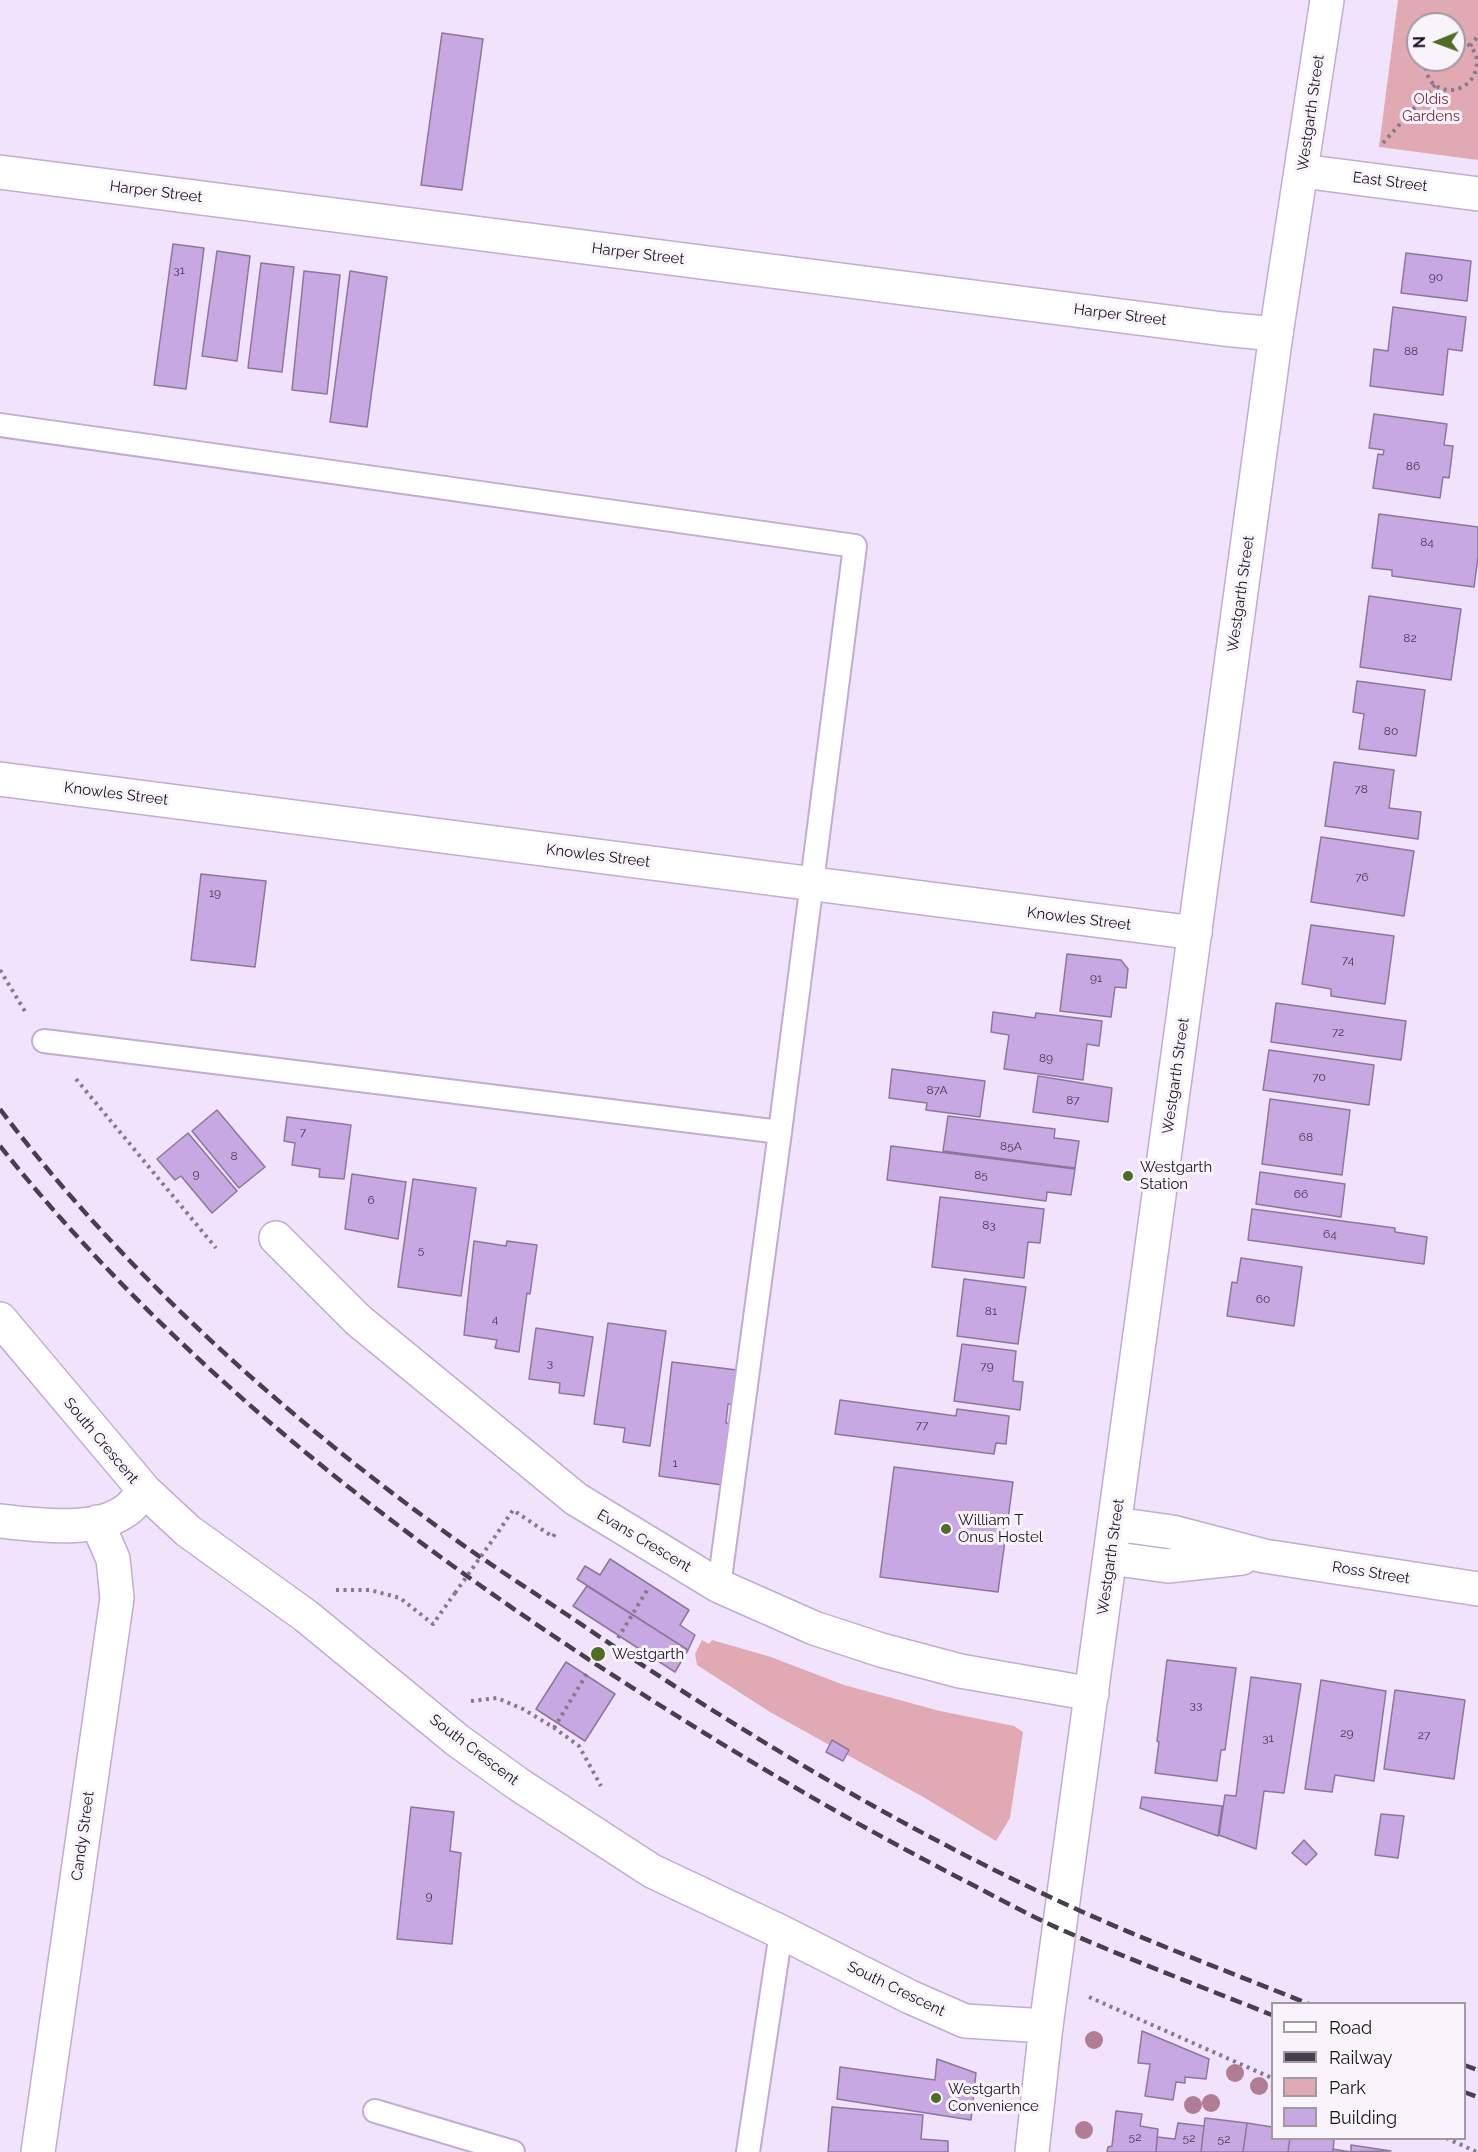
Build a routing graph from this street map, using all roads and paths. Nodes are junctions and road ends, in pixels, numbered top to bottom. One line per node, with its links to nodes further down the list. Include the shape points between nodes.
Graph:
1 (1327, 0): 9 (street, Westgarth Street)
2 (1478, 36): 4 (path)
3 (1466, 44): 4 (path)
4 (1470, 46): 6 (path, via 1475,53)
5 (1427, 72): 7 (path)
6 (1477, 75): 7 (path, via 1460,89 1443,90)
7 (1435, 85): 8 (path)
8 (1379, 147)
9 (1302, 171): 11 (street, East Street); 12 (street, Westgarth Street)
10 (0, 172): 12 (street, Harper Street)
11 (1478, 194)
12 (1276, 334): 16 (street, Westgarth Street)
13 (0, 425): 15 (lane, via 855,546)
14 (0, 778): 15 (street, Knowles Street)
15 (812, 884): 16 (street, Knowles Street); 19 (lane)
16 (1195, 933): 26 (street, Westgarth Street)
17 (0, 970): 18 (path)
18 (44, 1041): 19 (lane); 21 (path)
19 (780, 1132): 31 (lane)
20 (276, 1239): 31 (street, Evans Crescent, via 358,1320 576,1499)
21 (216, 1248)
22 (0, 1319): 23 (street, South Crescent)
23 (145, 1491): 25 (street, via 128,1509); 40 (street, South Crescent, via 188,1531 306,1616 457,1740 518,1784 651,1871)
24 (0, 1521): 25 (street, via 54,1527)
25 (97, 1522): 46 (street, Candy Street, via 113,1559 117,1598)
26 (1115, 1524): 28 (street, Ross Street, via 1172,1532); 29 (street, Westgarth Street)
27 (553, 1537): 33 (path, bridge, via 513,1510 434,1623 400,1598 370,1590)
28 (1264, 1556): 29 (street, Ross Street, via 1168,1566); 32 (street, Ross Street)
29 (1110, 1558): 36 (street, Westgarth Street)
30 (651, 1584): 34 (path)
31 (719, 1586): 36 (street, Evans Crescent, via 814,1628 881,1650 960,1671)
32 (1478, 1589)
33 (330, 1590)
34 (618, 1638)
35 (588, 1672): 38 (path)
36 (1092, 1694): 41 (street, Westgarth Street)
37 (470, 1701): 38 (path, via 497,1698)
38 (554, 1728): 39 (path, via 579,1746)
39 (601, 1786)
40 (781, 1932): 42 (street, South Crescent, via 965,2021); 48 (lane)
41 (1052, 1981): 42 (street, Westgarth Street); 43 (path)
42 (1046, 2026): 49 (street, Westgarth Street)
43 (1271, 2078)
44 (375, 2111): 47 (lane)
45 (1448, 2140): 50 (path)
46 (38, 2152)
47 (513, 2152)
48 (748, 2152)
49 (1032, 2152)
50 (1477, 2152)

